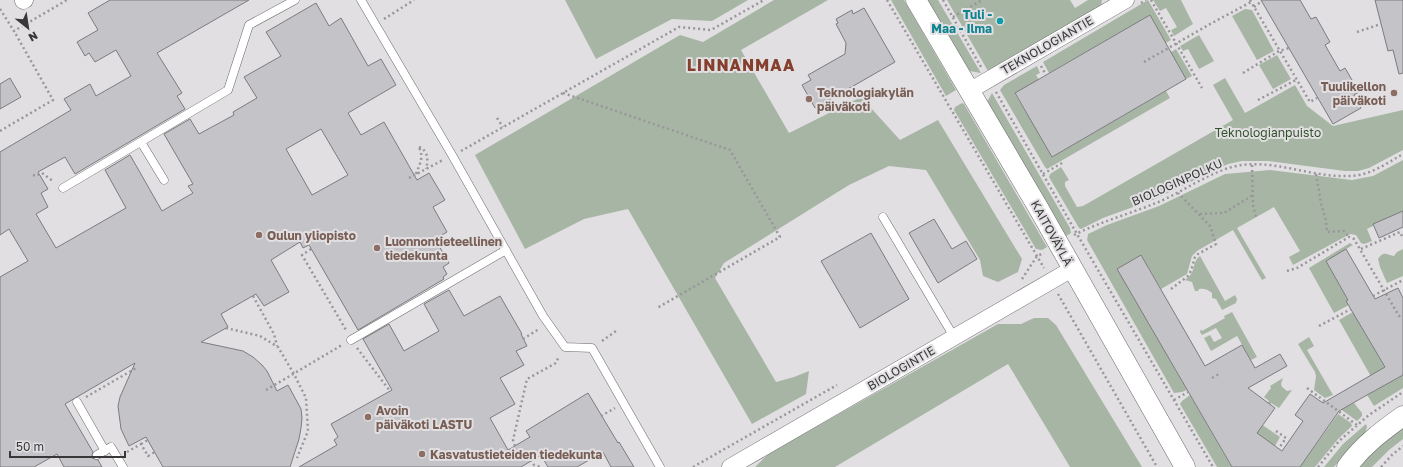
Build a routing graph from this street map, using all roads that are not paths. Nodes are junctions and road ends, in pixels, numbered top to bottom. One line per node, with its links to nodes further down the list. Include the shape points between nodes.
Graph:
1 (295, 0): 6 (lane, via 249,25 228,90)
2 (361, 0): 10 (lane)
3 (916, 0): 5 (street, KAITOVÄYLÄ)
4 (1126, 0): 5 (street, TEKNOLOGIANTIE)
5 (969, 91): 11 (street, KAITOVÄYLÄ)
6 (141, 142): 7 (lane); 8 (lane)
7 (164, 180)
8 (63, 188)
9 (883, 217): 12 (lane)
10 (506, 250): 13 (lane); 19 (lane, via 548,324 565,347 592,348)
11 (1072, 269): 12 (street, BIOLOGINTIE); 21 (street, KAITOVÄYLÄ)
12 (954, 337): 20 (street, BIOLOGINTIE)
13 (351, 340)
14 (77, 402): 16 (lane)
15 (1403, 416): 22 (street, via 1379,433)
16 (105, 451): 17 (lane); 18 (lane, via 111,447)
17 (97, 456)
18 (123, 467)
19 (660, 467)
20 (730, 467)
21 (1185, 467)
22 (1347, 467)

